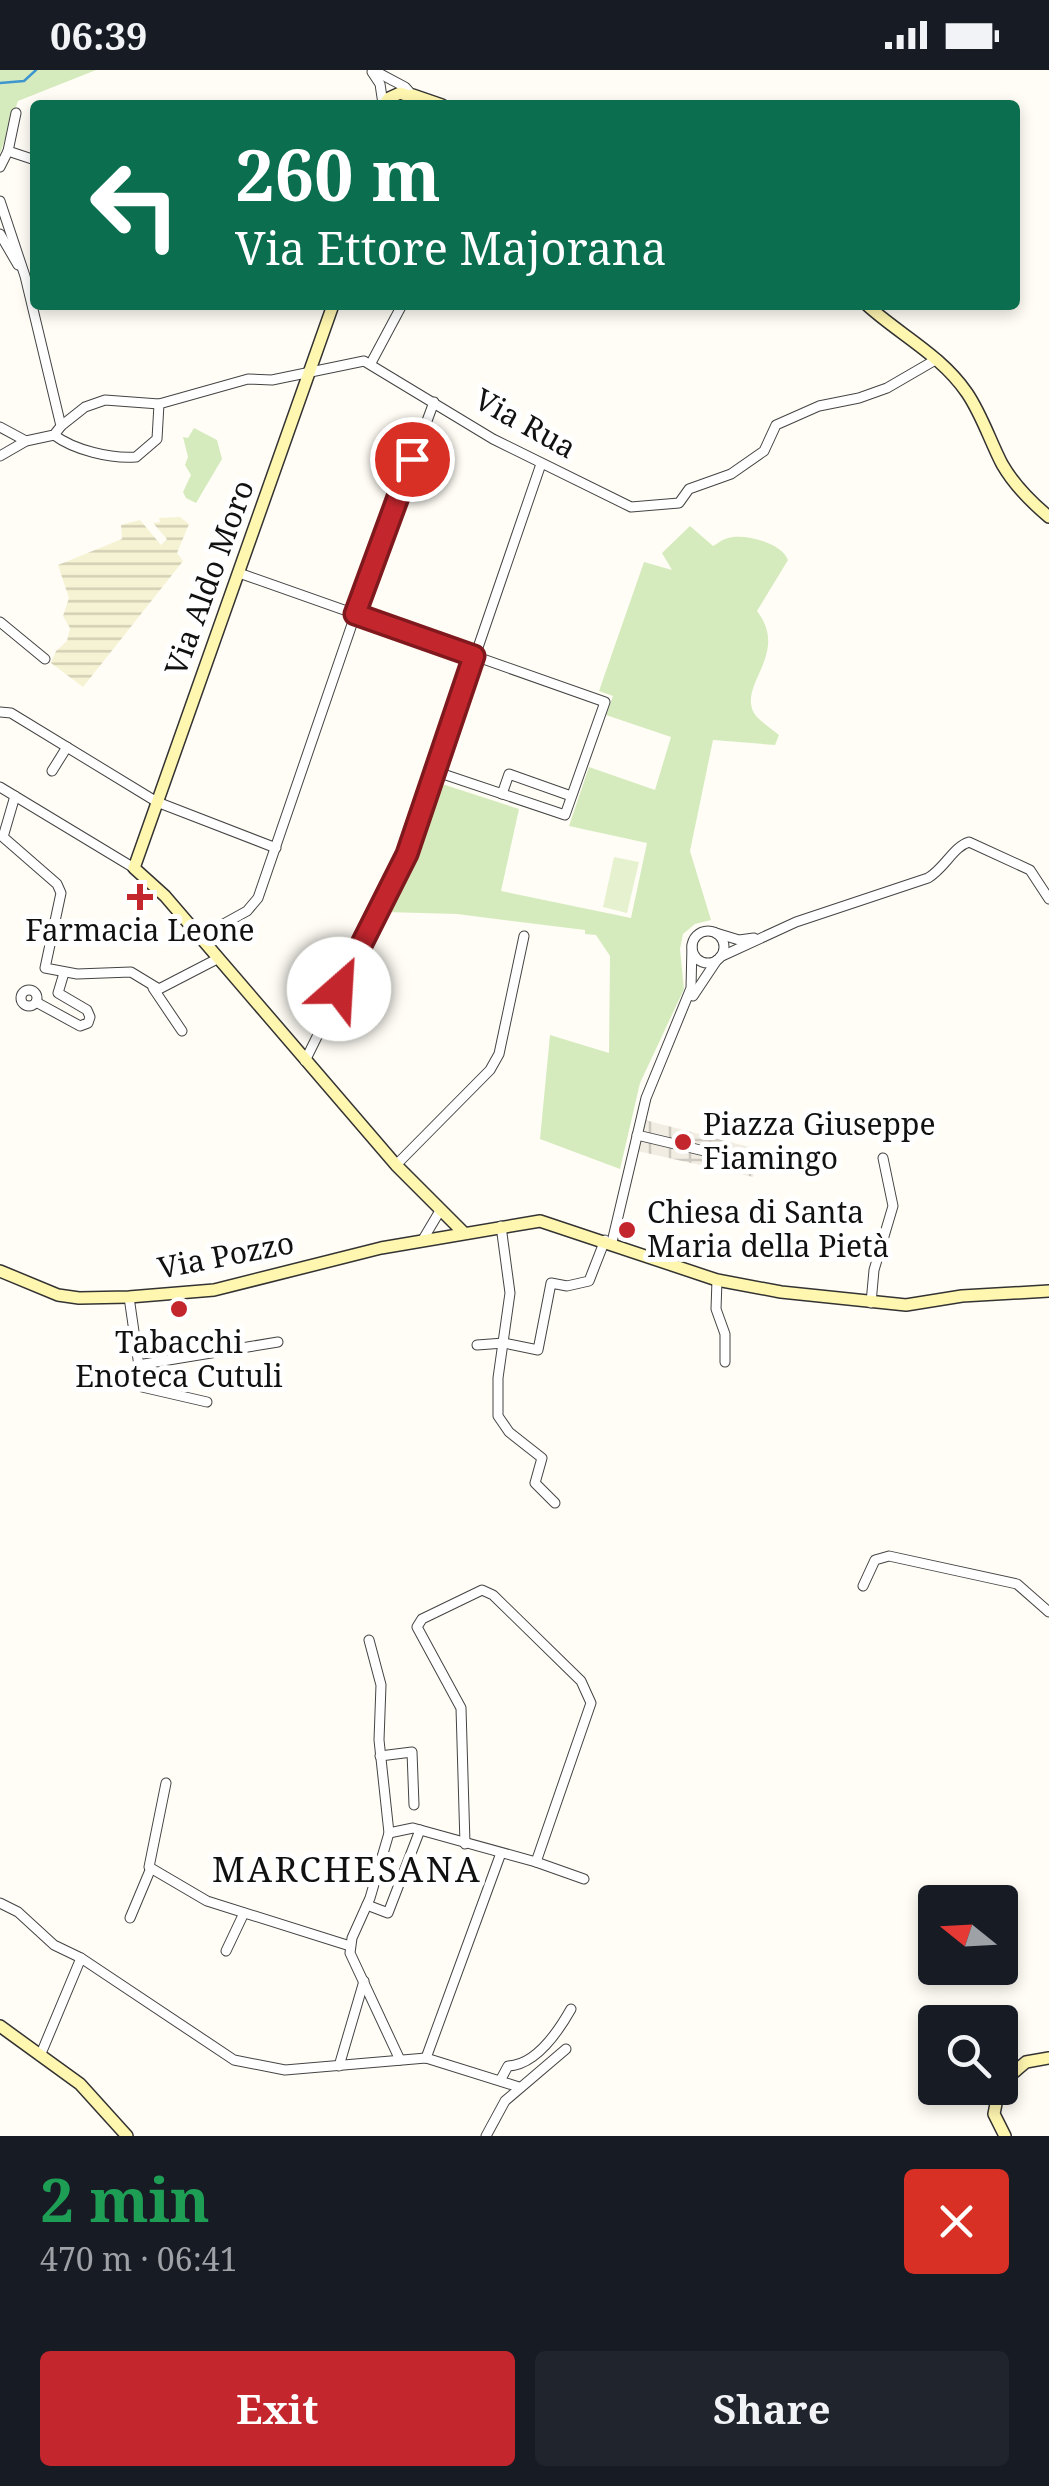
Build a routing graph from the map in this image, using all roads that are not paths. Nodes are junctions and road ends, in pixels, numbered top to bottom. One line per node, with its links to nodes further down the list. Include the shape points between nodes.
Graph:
1 (372, 70): 2 (street); 3 (street)
2 (414, 98): 4 (street, via 396,94)
3 (383, 100)
4 (389, 100)
5 (16, 113): 6 (street)
6 (8, 151): 7 (street); 8 (street)
7 (30, 158)
8 (1, 165)
9 (0, 202): 10 (street)
10 (3, 230): 11 (street)
11 (30, 299)
12 (32, 310): 22 (street)
13 (332, 310): 18 (street, Via Aldo Moro)
14 (399, 310): 17 (street)
15 (873, 310): 16 (street)
16 (937, 359): 25 (street, Via Rua, via 887,388 776,425 764,451 731,474 689,488 679,504 631,507); 26 (street, via 968,394 1011,477)
17 (371, 363): 18 (street); 19 (street, Via Rua)
18 (310, 372): 20 (street, via 248,379); 27 (street, Via Aldo Moro)
19 (434, 402): 25 (street, Via Rua); 28 (street)
20 (159, 404): 22 (street, via 104,400); 22 (street, via 157,438 136,457 62,441)
21 (0, 427): 23 (street)
22 (58, 430): 23 (street)
23 (26, 441): 24 (street)
24 (0, 456)
25 (540, 464): 30 (street)
26 (1049, 517)
27 (239, 573): 28 (street); 40 (street, Via Aldo Moro)
28 (355, 614): 30 (street); 42 (street)
29 (0, 622): 31 (street)
30 (474, 656): 35 (street); 39 (street, via 605,702)
31 (45, 658)
32 (0, 712): 33 (street)
33 (67, 747): 34 (street); 40 (street)
34 (52, 771)
35 (434, 772): 37 (street); 57 (street, via 407,854)
36 (0, 787): 38 (street)
37 (502, 794): 39 (street, via 565,815); 39 (street, via 509,774)
38 (14, 796): 41 (street); 43 (street)
39 (572, 796)
40 (158, 802): 42 (street); 43 (street, Via Aldo Moro)
41 (1, 839): 52 (street, via 61,893)
42 (276, 848): 48 (street, via 254,905)
43 (134, 868): 48 (street)
44 (1049, 899): 46 (street, via 1030,870 964,843 928,878)
45 (716, 933): 46 (street, via 738,940); 49 (street, via 704,931); 51 (street, via 724,947)
46 (767, 934): 51 (street)
47 (524, 936): 61 (street, via 499,1054)
48 (200, 937): 50 (street)
49 (692, 945): 51 (street, via 706,963); 55 (street, via 691,988)
50 (217, 958): 54 (street); 57 (street)
51 (719, 958): 55 (street)
52 (45, 968): 53 (street); 53 (street, via 35,996 80,1026 88,1023 88,1010 58,994)
53 (64, 973): 54 (street, via 131,972)
54 (153, 988): 56 (street)
55 (681, 1016): 58 (street)
56 (182, 1031)
57 (305, 1061): 61 (street)
58 (637, 1135): 60 (street); 66 (street)
59 (883, 1158): 71 (street, via 894,1206 877,1257)
60 (738, 1159)
61 (396, 1165): 62 (street)
62 (441, 1209): 64 (street); 65 (street)
63 (501, 1226): 64 (street, Via Pozzo); 66 (street, Via Pozzo, via 540,1221); 73 (street, via 510,1293)
64 (463, 1232): 65 (street, Via Pozzo)
65 (422, 1241): 70 (street, Via Pozzo, via 214,1290)
66 (608, 1241): 68 (street, Via Pozzo); 73 (street, via 589,1282 551,1284 538,1350)
67 (0, 1271): 70 (street, Via Pozzo, via 58,1295)
68 (717, 1280): 71 (street, Via Pozzo); 75 (street)
69 (1049, 1291): 71 (street, Via Pozzo)
70 (129, 1298): 76 (street)
71 (872, 1303)
72 (278, 1342): 76 (street)
73 (504, 1343): 74 (street); 78 (street, via 498,1416 542,1458 535,1483)
74 (477, 1345)
75 (725, 1362)
76 (138, 1365): 77 (street, via 142,1387)
77 (207, 1402)
78 (555, 1503)
79 (863, 1586): 80 (street, via 875,1560 889,1556 1016,1584)
80 (1049, 1612)
81 (369, 1640): 82 (street, via 381,1684)
82 (380, 1756): 84 (street, via 412,1752); 86 (street)
83 (166, 1783): 90 (street)
84 (414, 1805)
85 (420, 1830): 86 (street); 87 (street); 93 (street, via 388,1913)
86 (390, 1832): 93 (street)
87 (465, 1844): 88 (street); 89 (street, via 461,1708 418,1627 422,1618 482,1590 581,1681 591,1704)
88 (501, 1853): 89 (street); 104 (street)
89 (536, 1862): 91 (street)
90 (151, 1868): 94 (street); 95 (street)
91 (584, 1879)
92 (0, 1904): 98 (street)
93 (367, 1905): 96 (street)
94 (244, 1913): 96 (street); 97 (street)
95 (130, 1918)
96 (350, 1946): 99 (street)
97 (226, 1951)
98 (81, 1958): 103 (street); 107 (street, via 234,2060 271,2070)
99 (364, 1982): 106 (street); 107 (street)
100 (571, 2009): 109 (street, via 556,2035 520,2066 508,2066)
101 (0, 2026): 103 (street)
102 (566, 2048): 110 (street)
103 (40, 2056): 112 (street, via 80,2084)
104 (426, 2058): 106 (street); 109 (street)
105 (1049, 2058): 108 (street)
106 (400, 2060): 107 (street)
107 (340, 2066)
108 (1018, 2069)
109 (502, 2079): 110 (street)
110 (519, 2087): 113 (street)
111 (996, 2105): 114 (street)
112 (127, 2136)
113 (486, 2136)
114 (1005, 2136)

